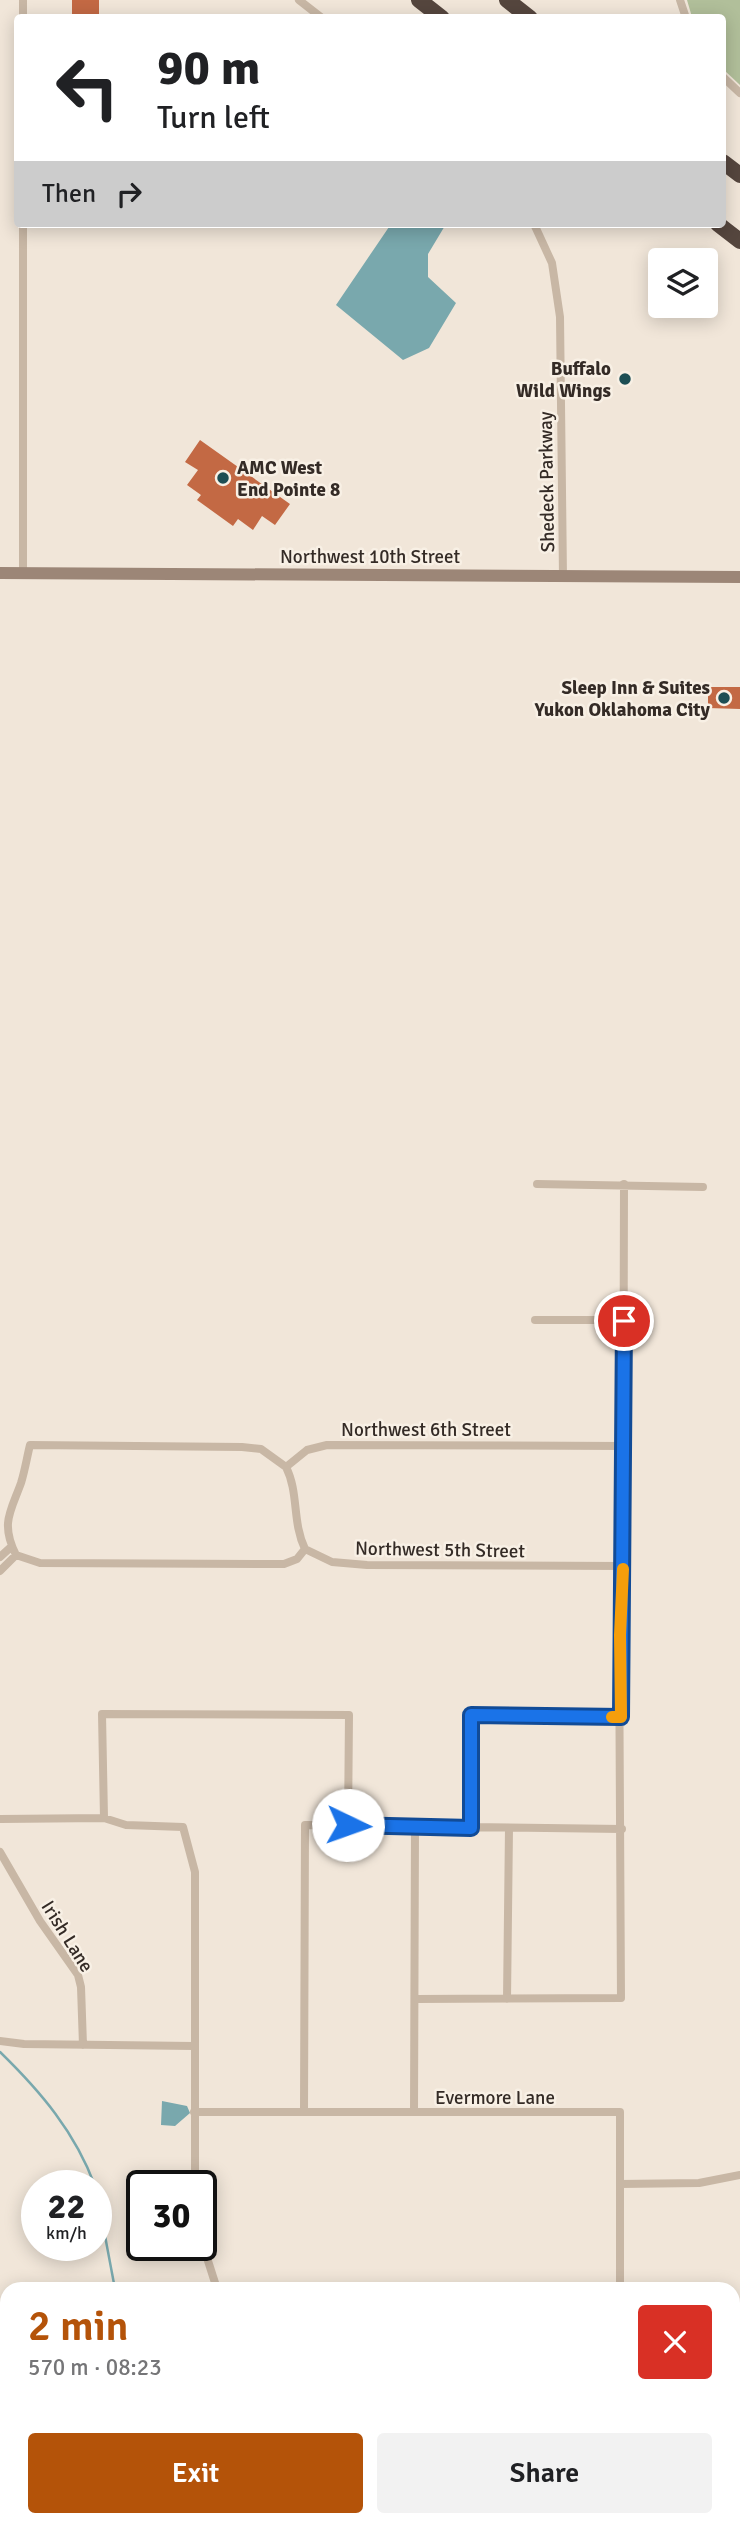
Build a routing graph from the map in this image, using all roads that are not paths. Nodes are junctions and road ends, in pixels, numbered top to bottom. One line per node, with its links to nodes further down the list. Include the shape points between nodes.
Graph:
1 (299, 0): 4 (street)
2 (419, 0): 5 (highway)
3 (507, 0): 6 (highway)
4 (317, 14)
5 (437, 14)
6 (525, 14)
7 (726, 80): 8 (street)
8 (740, 93)
9 (726, 164): 10 (highway)
10 (740, 175)
11 (23, 228): 16 (street)
12 (536, 228): 17 (street, Shedeck Parkway, via 552,263 560,317)
13 (723, 228): 14 (highway)
14 (740, 241)
15 (0, 573): 16 (main road, Northwest 10th Street)
16 (23, 574): 17 (main road, Northwest 10th Street)
17 (563, 577): 18 (main road, Northwest 10th Street)
18 (740, 577)
19 (537, 1184): 20 (street)
20 (624, 1184): 21 (street); 23 (street)
21 (703, 1187)
22 (535, 1320): 23 (street)
23 (624, 1321): 24 (street)
24 (624, 1446): 25 (street, Northwest 6th Street, via 327,1445 307,1450); 29 (street)
25 (286, 1466): 26 (street, via 294,1491 297,1533); 27 (street, via 261,1449 242,1447 30,1445 20,1484 7,1510 6,1527)
26 (306, 1549): 27 (street, via 284,1564 40,1563); 29 (street, Northwest 5th Street, via 332,1562 367,1565)
27 (14, 1551): 28 (street); 30 (street)
28 (0, 1557)
29 (623, 1566): 31 (street)
30 (0, 1571)
31 (621, 1717): 36 (street, via 471,1715); 38 (street)
32 (104, 1818): 33 (street); 34 (street, via 102,1714 349,1715); 44 (street, via 126,1825 183,1827 195,1872)
33 (0, 1819)
34 (348, 1825): 35 (street); 45 (street, via 305,1825)
35 (415, 1828): 36 (street); 40 (street)
36 (471, 1828): 37 (street)
37 (509, 1828): 38 (street); 41 (street)
38 (621, 1829): 41 (street, via 621,1998)
39 (0, 1852): 43 (street, Irish Lane, via 78,1975)
40 (416, 1999): 41 (street); 47 (street)
41 (507, 1999)
42 (0, 2041): 43 (street)
43 (83, 2045): 44 (street)
44 (194, 2046): 46 (street)
45 (303, 2111): 46 (street, Evermore Lane); 47 (street, Evermore Lane)
46 (194, 2112): 48 (street)
47 (414, 2112): 50 (street, Evermore Lane, via 620,2112)
48 (195, 2170)
49 (740, 2175): 50 (street, via 699,2183)
50 (620, 2184): 53 (street, Evermore Lane)
51 (208, 2261): 52 (street)
52 (215, 2282)
53 (620, 2282)

